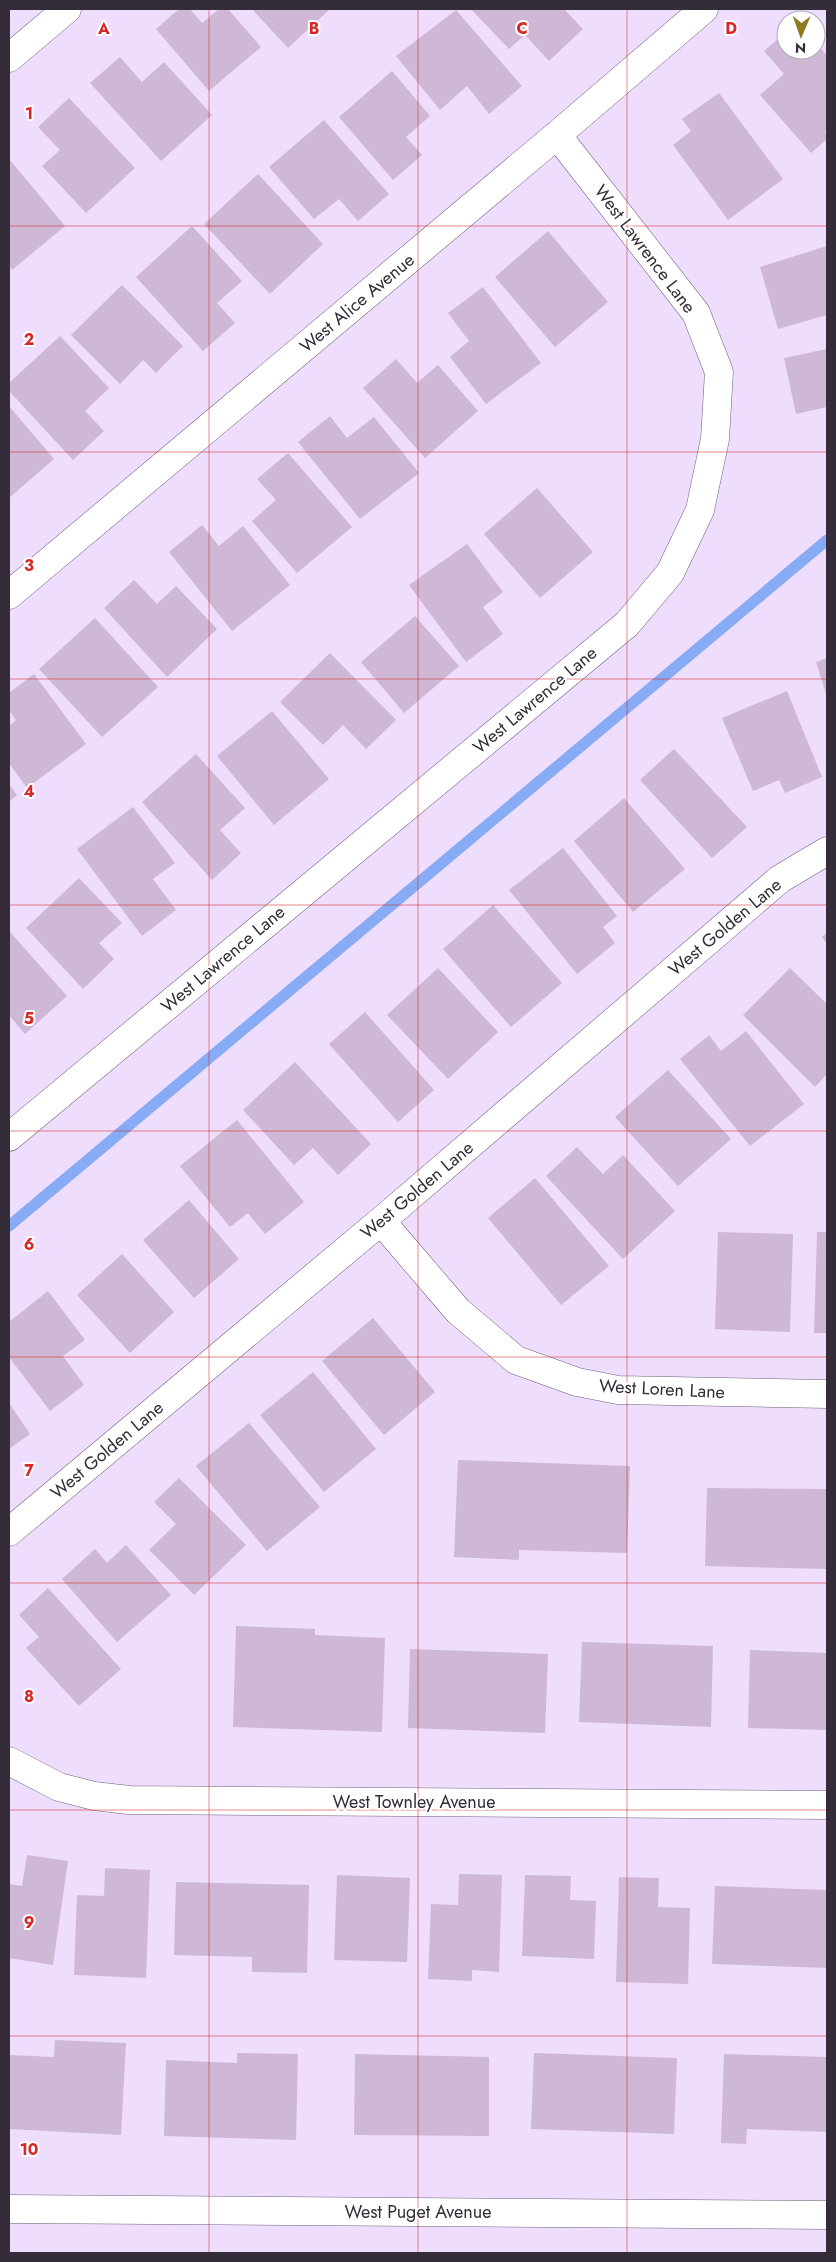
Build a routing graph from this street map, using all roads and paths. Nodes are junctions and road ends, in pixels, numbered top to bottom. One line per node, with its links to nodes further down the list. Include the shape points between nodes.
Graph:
1 (67, 9): 3 (street)
2 (704, 9): 4 (street, West Alice Avenue)
3 (9, 58)
4 (558, 135): 5 (street, West Alice Avenue); 7 (street, West Lawrence Lane, via 696,313 719,372 715,439 700,510 670,573 627,624)
5 (9, 594)
6 (827, 851): 8 (street, West Golden Lane, via 780,879)
7 (9, 1137)
8 (381, 1221): 9 (street, West Loren Lane, via 458,1311 516,1360 577,1382 618,1390); 10 (street, West Golden Lane)
9 (827, 1394)
10 (9, 1532)
11 (9, 1761): 12 (street, West Townley Avenue, via 59,1787 129,1800)
12 (827, 1805)
13 (9, 2209): 14 (street, West Puget Avenue)
14 (827, 2215)

